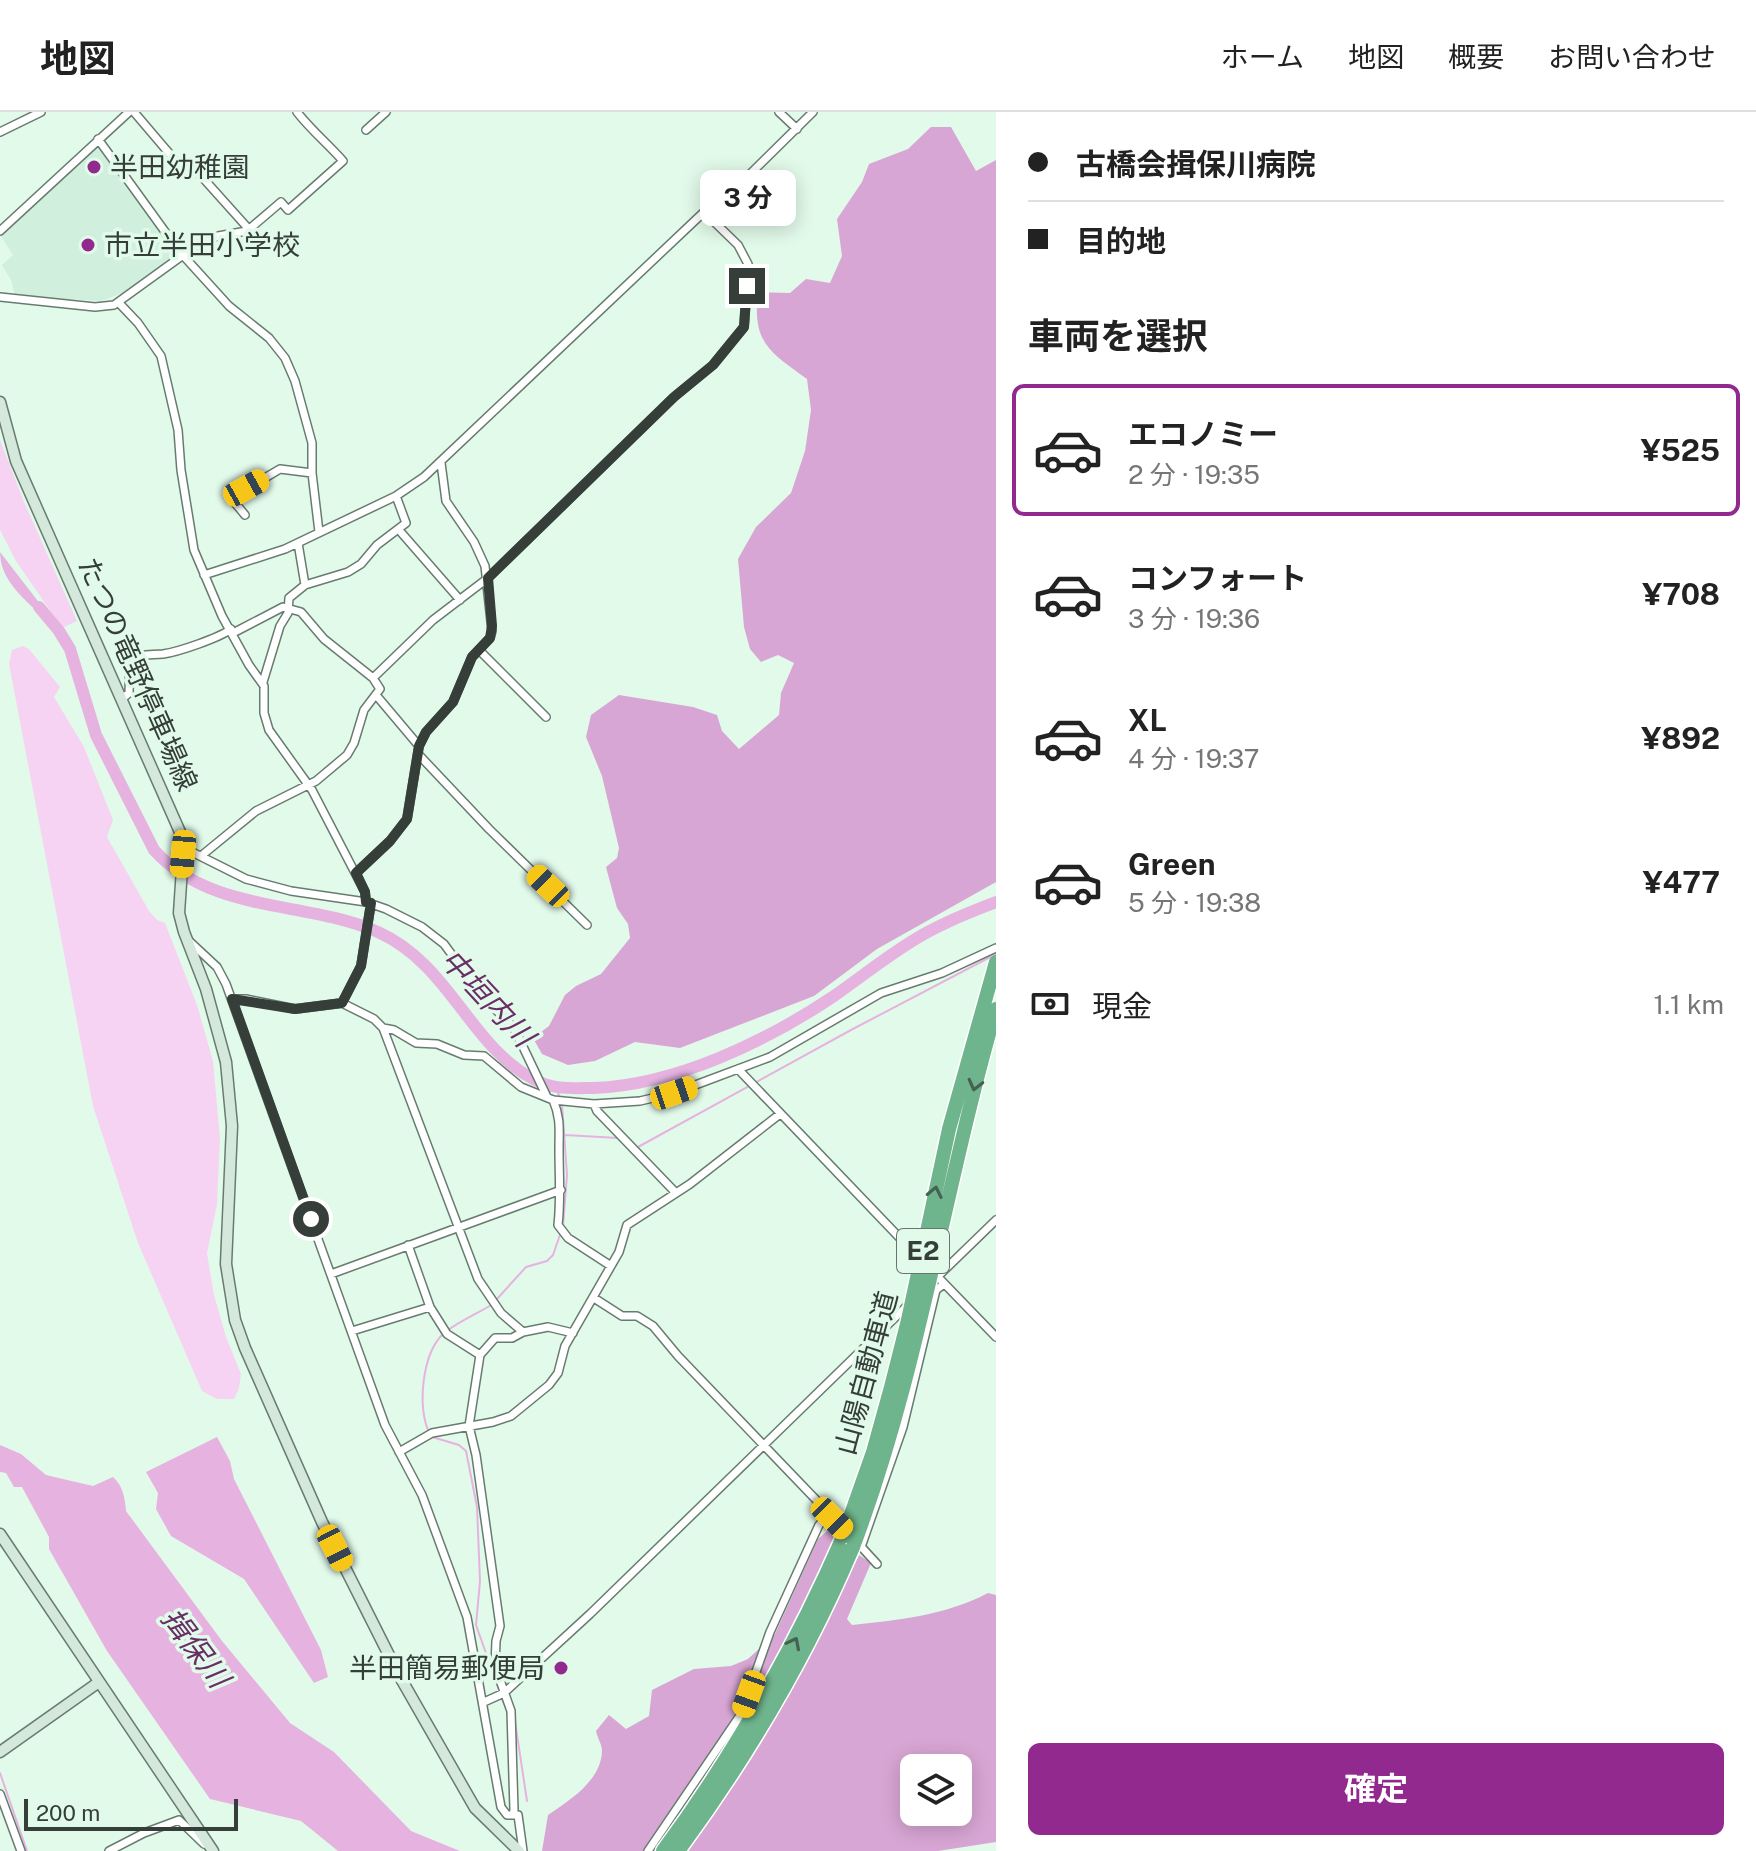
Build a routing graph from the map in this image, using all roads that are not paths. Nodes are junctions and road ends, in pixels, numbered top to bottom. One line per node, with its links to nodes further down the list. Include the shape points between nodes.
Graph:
1 (41, 112): 9 (street)
2 (132, 112): 10 (street); 13 (street, via 174,159 194,168)
3 (297, 112): 13 (street, via 343,161 288,210 281,202)
4 (386, 112): 8 (street)
5 (779, 112): 7 (street)
6 (813, 112): 7 (street)
7 (797, 129): 11 (street)
8 (366, 130)
9 (0, 132)
10 (98, 139): 12 (street); 14 (street)
11 (704, 212): 18 (street); 26 (street, via 738,245 748,264 744,327 713,365)
12 (0, 231)
13 (247, 231): 14 (street, via 207,240)
14 (183, 255): 16 (street); 19 (street, via 285,358 307,419)
15 (0, 297): 16 (street, via 95,307)
16 (119, 303): 25 (street, via 148,335 163,364 178,430 191,538)
17 (0, 402): 35 (main road, たつの竜野停車場線, via 16,461)
18 (441, 463): 20 (street); 26 (street, via 446,501 474,542)
19 (312, 473): 21 (street, via 280,469 246,488 231,498); 23 (street)
20 (396, 496): 22 (street, via 406,523); 23 (street)
21 (245, 515)
22 (399, 530): 27 (street, via 348,572); 28 (street)
23 (319, 532): 24 (street)
24 (298, 543): 25 (street); 27 (street)
25 (204, 575): 30 (street)
26 (488, 578): 28 (street); 31 (street, via 492,631)
27 (305, 585): 29 (street, via 289,598)
28 (460, 600): 32 (street)
29 (288, 609): 30 (street); 32 (street, via 301,612 324,639); 33 (street)
30 (232, 631): 33 (street); 35 (street, via 165,654 130,658 129,693)
31 (479, 650): 36 (street); 37 (street, via 453,702 426,732)
32 (373, 678): 34 (street, via 380,689)
33 (263, 682): 38 (street, via 269,730)
34 (376, 695): 37 (street); 38 (street, via 364,710 347,755)
35 (123, 698): 39 (main road, たつの竜野停車場線, via 170,806)
36 (546, 717)
37 (419, 751): 41 (street, via 407,819); 43 (street)
38 (309, 785): 40 (street, via 256,811); 41 (street)
39 (183, 850): 40 (street); 44 (main road, たつの竜野停車場線, via 179,913)
40 (201, 856): 42 (street, via 264,885)
41 (356, 873): 42 (street)
42 (369, 904): 48 (street, via 361,966); 52 (street, via 422,927 444,944 514,1028)
43 (587, 925)
44 (187, 939): 47 (street, via 217,967); 89 (main road, たつの竜野停車場線, via 226,1062 232,1126 226,1264 245,1348 322,1522 400,1677 475,1808)
45 (996, 948): 51 (street, via 881,993 787,1049)
46 (996, 962): 78 (highway, 山陽自動車道 / E2, one-way to 46, bridge, via 949,1129)
47 (232, 999): 48 (street, via 295,1009); 61 (street)
48 (342, 1003): 50 (street)
49 (996, 1009): 78 (highway, 山陽自動車道 / E2, one-way to 78, bridge, via 904,1389)
50 (383, 1028): 52 (street, via 416,1043 484,1056 521,1087); 58 (street)
51 (738, 1069): 53 (street, via 659,1097); 54 (street)
52 (549, 1097): 53 (street); 55 (street, via 561,1130)
53 (594, 1104): 56 (street)
54 (780, 1114): 56 (street); 62 (street)
55 (561, 1190): 58 (street); 60 (street, via 562,1231)
56 (676, 1193): 60 (street, via 627,1225)
57 (996, 1220): 62 (street)
58 (458, 1227): 59 (street); 68 (street, via 493,1304)
59 (408, 1245): 61 (street); 66 (street)
60 (611, 1266): 64 (street)
61 (331, 1274): 67 (street)
62 (941, 1280): 63 (street); 65 (street); 70 (street)
63 (920, 1294): 65 (street); 73 (street)
64 (594, 1298): 69 (street); 73 (street, via 622,1316 637,1316 653,1326)
65 (934, 1299): 75 (street, via 903,1427)
66 (430, 1307): 67 (street); 71 (street, via 446,1332)
67 (352, 1331): 74 (street)
68 (523, 1332): 69 (street, via 548,1327); 71 (street, via 495,1338)
69 (573, 1333): 72 (street, via 558,1373 542,1392 511,1416)
70 (996, 1337)
71 (480, 1355): 72 (street)
72 (469, 1426): 74 (street, via 430,1434); 81 (street, via 500,1626 495,1666)
73 (764, 1445): 76 (street); 81 (street)
74 (399, 1452): 82 (street, via 422,1495 467,1617)
75 (876, 1509): 76 (street); 78 (street)
76 (831, 1516): 78 (street); 90 (street, via 819,1525 770,1632 741,1714)
77 (0, 1534): 80 (main road)
78 (853, 1544): 79 (street); 91 (highway, 山陽自動車道 / E2, one-way to 78, via 750,1722); 92 (highway, 山陽自動車道 / E2, via 796,1669)
79 (877, 1564)
80 (99, 1682): 83 (main road); 88 (main road)
81 (504, 1693): 82 (street); 85 (street, via 511,1711)
82 (484, 1702): 85 (street, via 501,1807)
83 (0, 1752)
84 (0, 1794): 86 (street)
85 (513, 1815): 89 (street, via 518,1815)
86 (21, 1851)
87 (109, 1851): 88 (street, via 179,1820)
88 (212, 1851)
89 (521, 1851)
90 (648, 1851)
91 (663, 1851)
92 (678, 1851)

